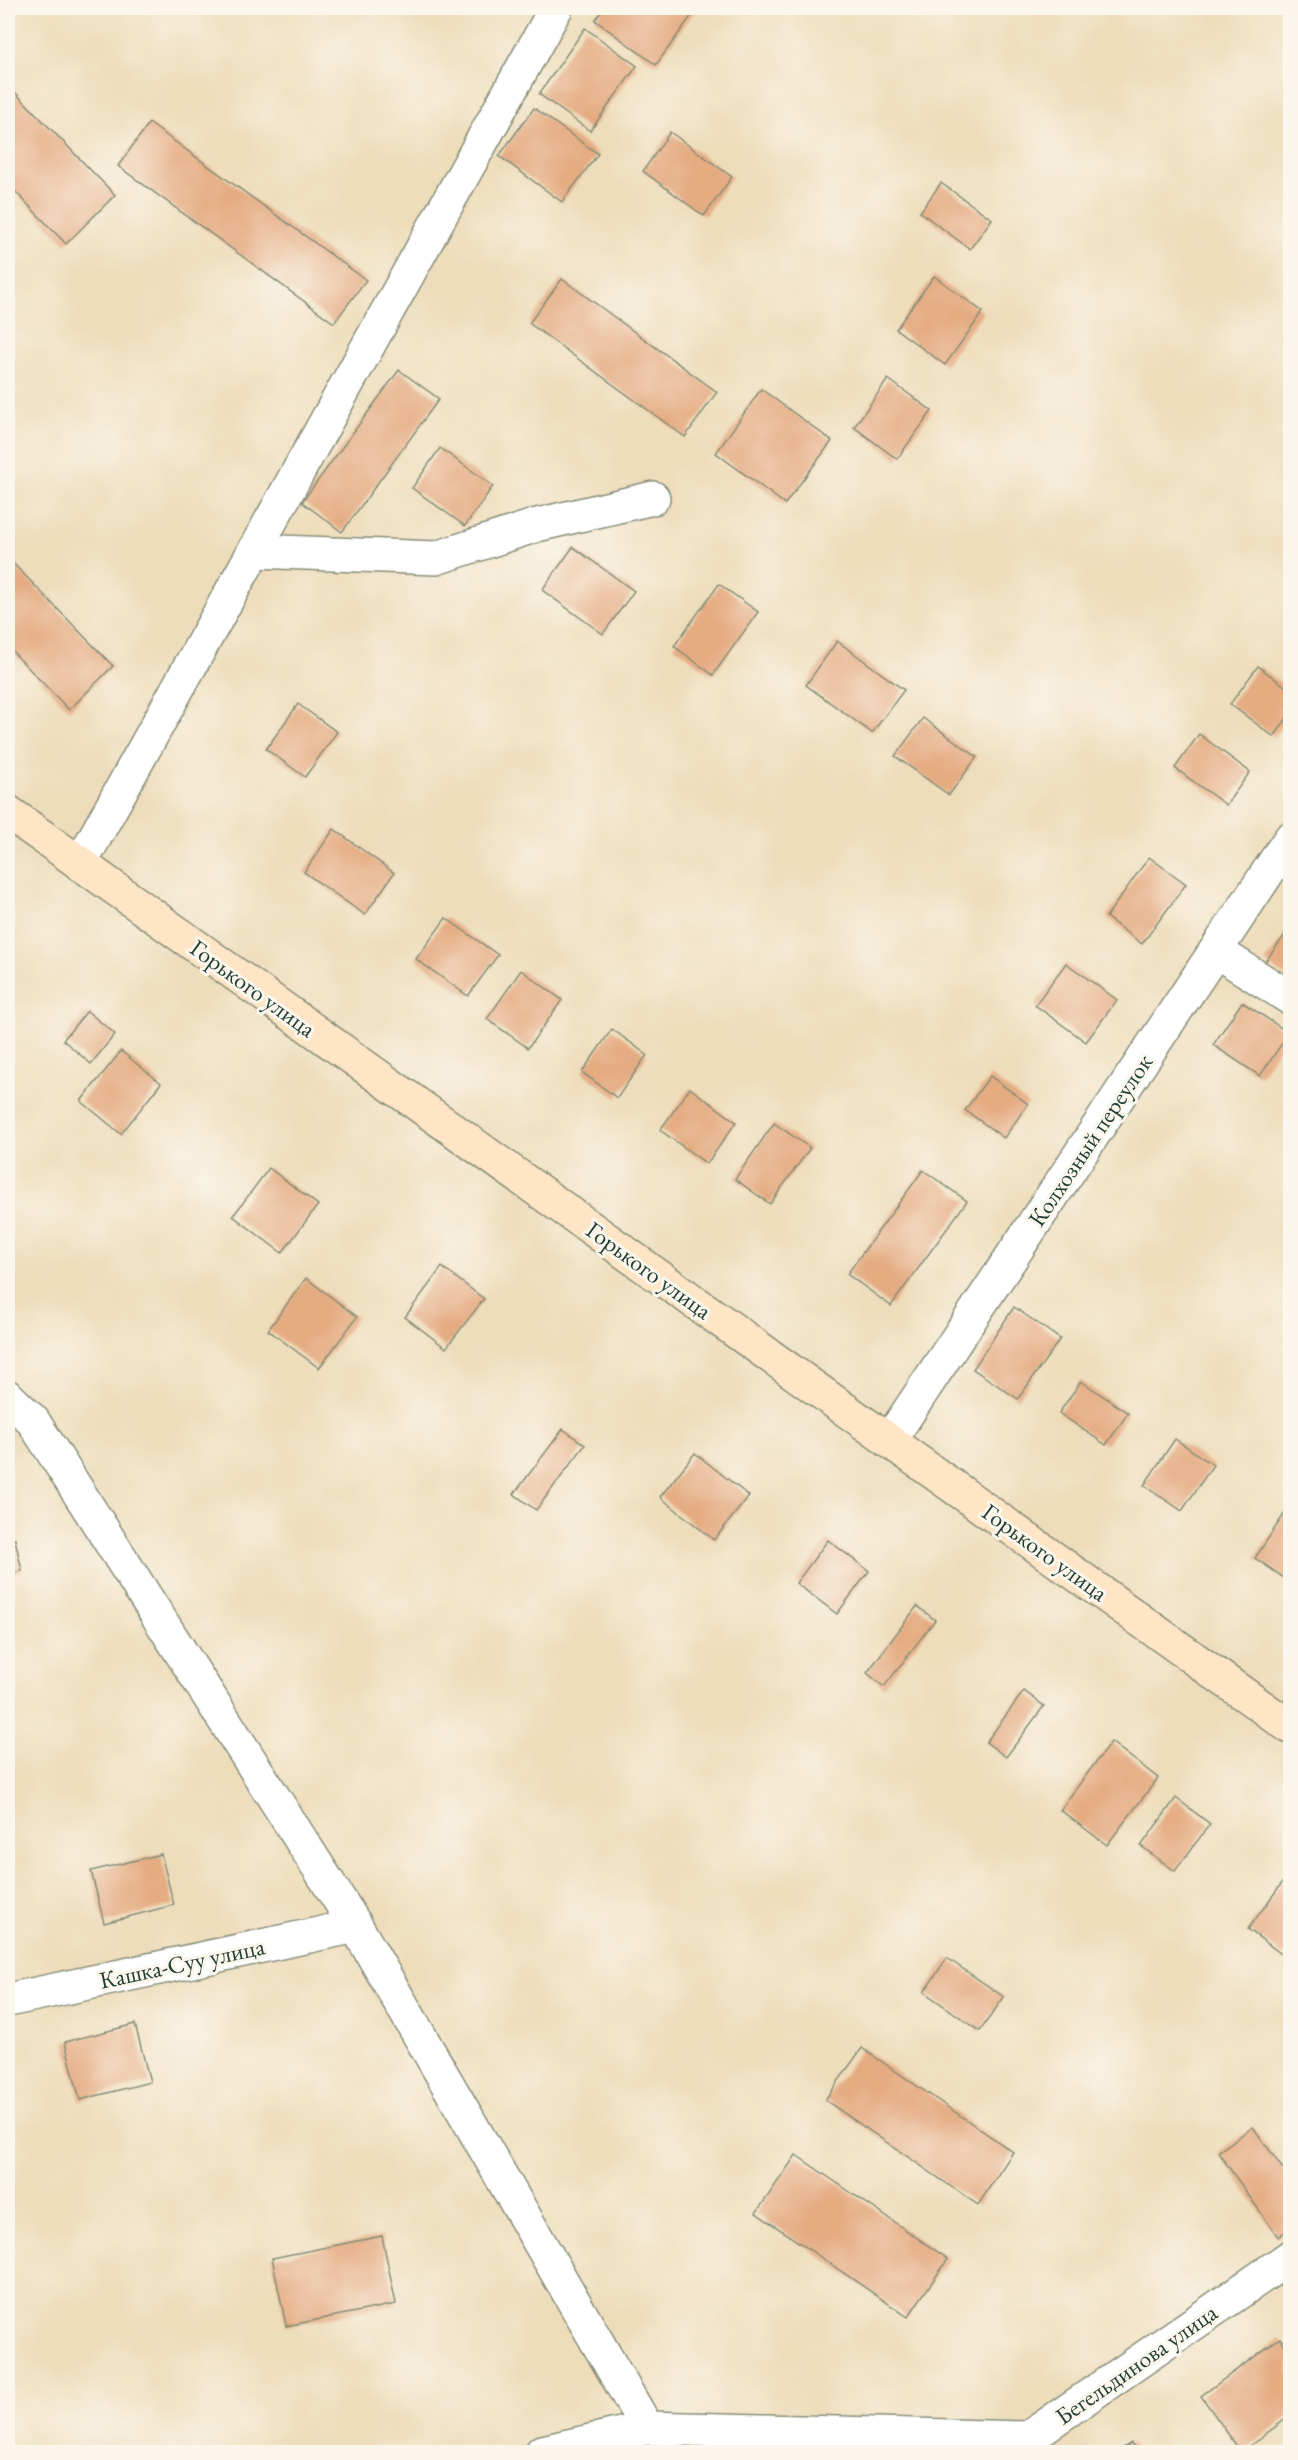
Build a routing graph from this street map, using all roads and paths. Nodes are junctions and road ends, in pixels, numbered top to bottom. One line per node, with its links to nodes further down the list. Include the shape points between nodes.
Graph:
1 (556, 8): 3 (street)
2 (653, 498): 3 (street, via 537,525 436,558)
3 (254, 551): 6 (street)
4 (8, 812): 6 (street, Горького улица)
5 (1290, 839): 7 (street, Колхозный переулок)
6 (80, 864): 11 (street, Горького улица)
7 (1216, 951): 8 (street); 11 (street, Колхозный переулок)
8 (1290, 998)
9 (8, 1397): 10 (street)
10 (20, 1423): 13 (street)
11 (889, 1441): 12 (street, Горького улица)
12 (1290, 1727)
13 (356, 1926): 14 (street, Кашка-Суу улица); 16 (street)
14 (8, 2000)
15 (1290, 2257): 16 (street, Бегельдинова улица, via 1028,2438)
16 (647, 2428): 17 (street, Бегельдинова улица)
17 (542, 2452)

